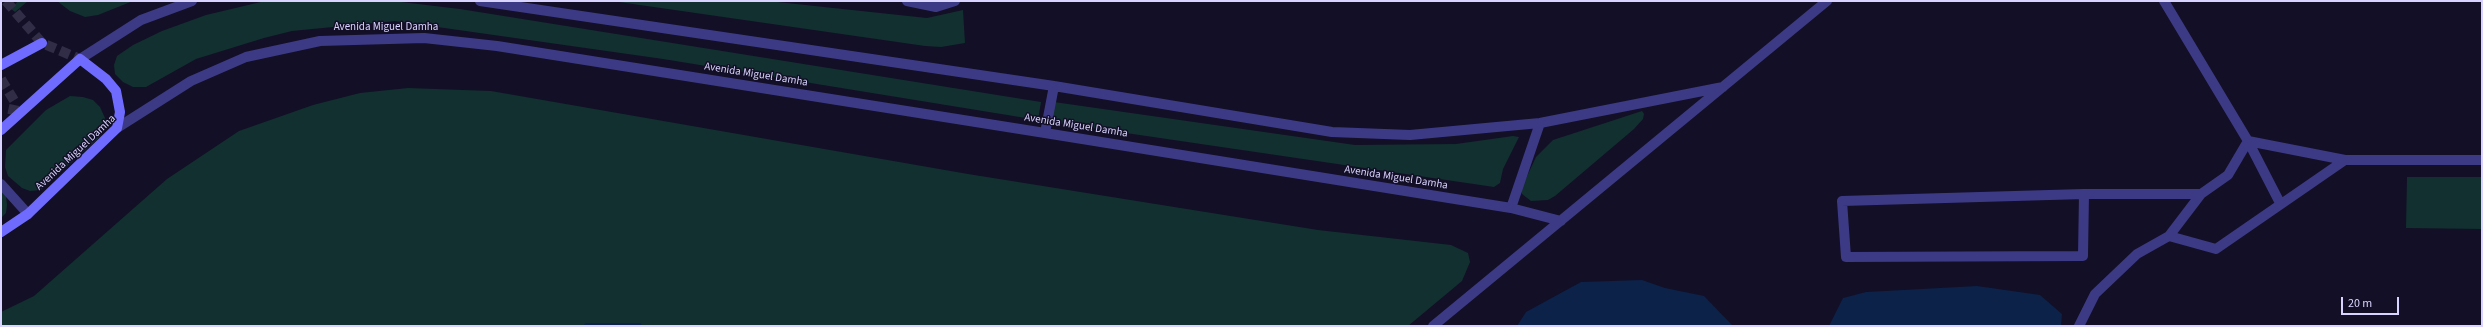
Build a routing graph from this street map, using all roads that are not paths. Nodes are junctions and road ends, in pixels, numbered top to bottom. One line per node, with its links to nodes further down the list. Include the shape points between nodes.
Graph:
1 (192, 1): 8 (street, via 141,20)
2 (480, 1): 10 (street)
3 (907, 1): 4 (street, via 936,7)
4 (955, 1)
5 (1827, 1): 11 (street)
6 (2164, 1): 16 (street)
7 (42, 43): 9 (street)
8 (80, 59): 13 (street, via 106,79 116,91 120,112); 14 (street)
9 (1, 65)
10 (1054, 86): 12 (street, via 1332,132 1410,135); 15 (street)
11 (1723, 87): 12 (street); 25 (street)
12 (1540, 123): 23 (street)
13 (117, 128): 15 (street, Avenida Miguel Damha, via 192,81 246,57 320,40 424,38 497,46); 24 (street, Avenida Miguel Damha)
14 (1, 130)
15 (1045, 133): 23 (street, Avenida Miguel Damha)
16 (2248, 141): 17 (street); 21 (street, via 2228,175); 22 (street)
17 (2345, 160): 18 (street); 22 (street)
18 (2482, 160)
19 (1, 184): 24 (street)
20 (2084, 194): 20 (street, via 2083,256 1846,258 1842,201); 21 (street)
21 (2201, 194): 27 (street)
22 (2280, 203): 27 (street, via 2216,249)
23 (1511, 208): 25 (street, Avenida Miguel Damha)
24 (28, 214): 26 (street, Avenida Miguel Damha)
25 (1561, 221): 28 (street)
26 (1, 232)
27 (2169, 236): 29 (street, via 2137,254 2095,294)
28 (1434, 326)
29 (2079, 326)

